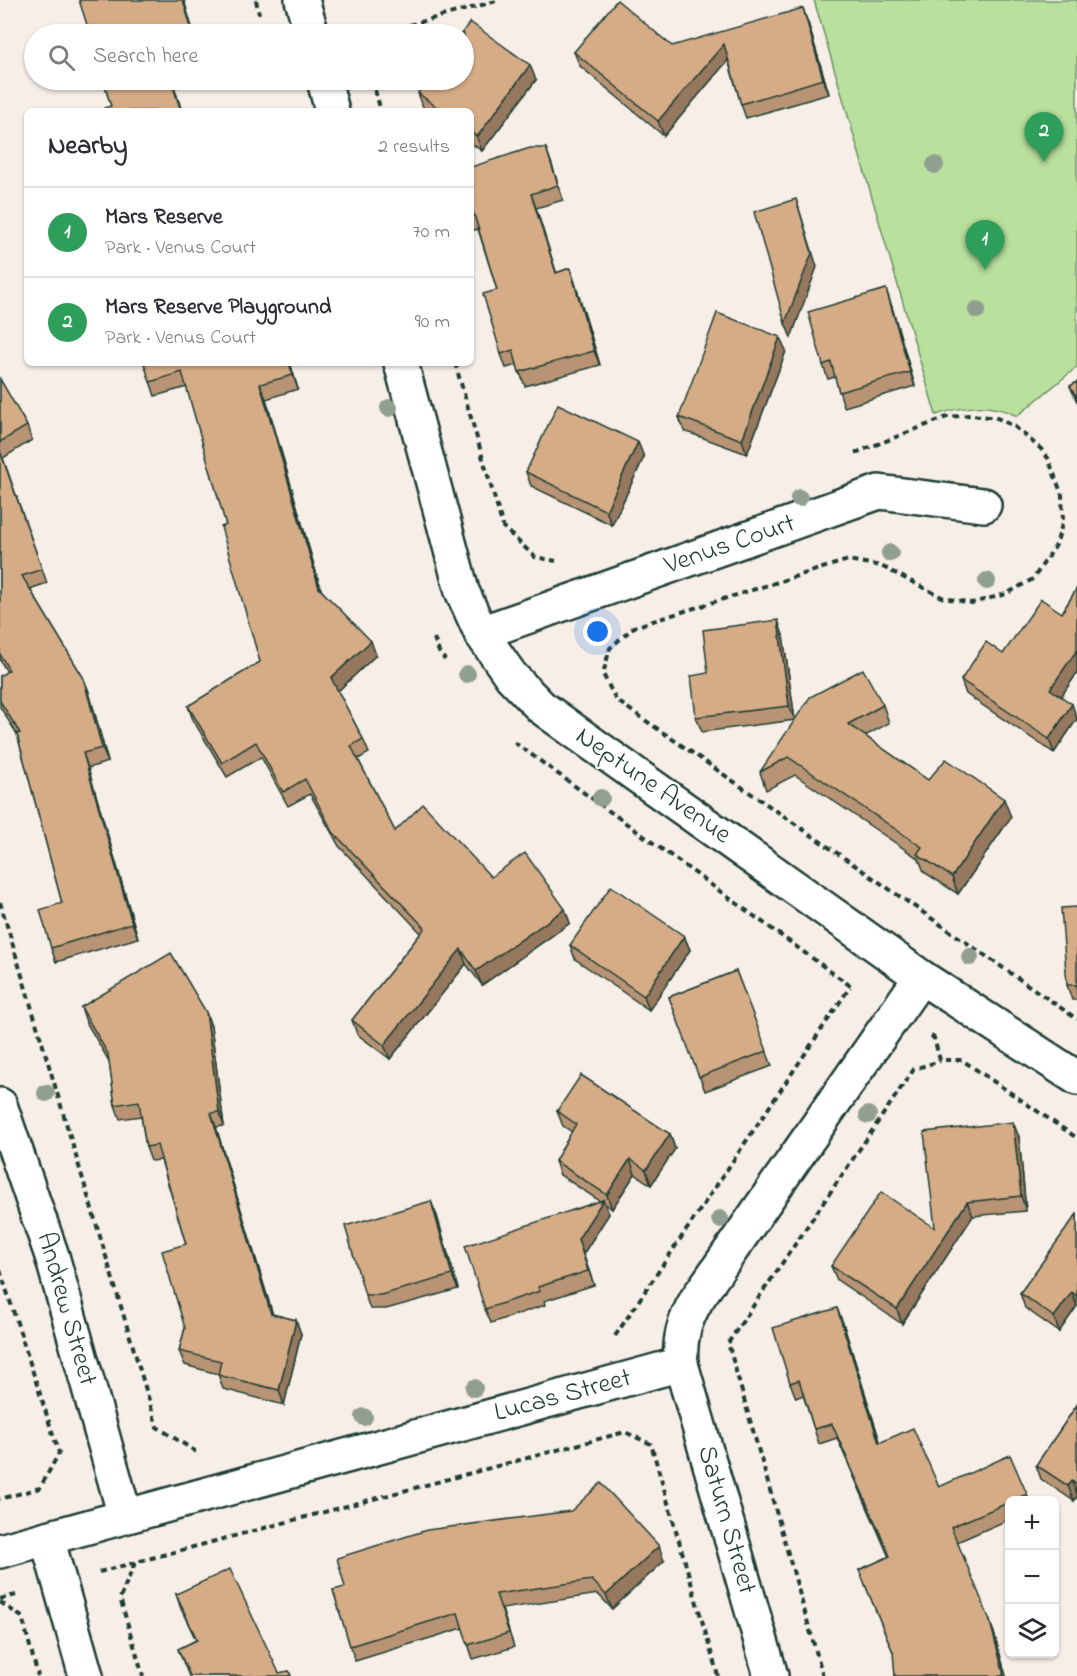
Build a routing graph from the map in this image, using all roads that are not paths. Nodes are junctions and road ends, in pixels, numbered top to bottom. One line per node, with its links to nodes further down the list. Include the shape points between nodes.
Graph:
1 (327, 90): 2 (street)
2 (331, 108)
3 (402, 366): 5 (street, Neptune Avenue, via 462,591)
4 (984, 505): 5 (street, Venus Court, via 879,492)
5 (481, 633): 6 (street, Neptune Avenue, via 511,676 542,707)
6 (921, 977): 7 (street, Neptune Avenue); 9 (street, via 697,1299 684,1323)
7 (1077, 1078)
8 (0, 1105): 10 (street, Andrew Street, via 52,1256)
9 (681, 1364): 10 (street, Lucas Street); 14 (street, Saturn Street)
10 (125, 1516): 11 (street, Lucas Street)
11 (47, 1538): 12 (street, Lucas Street); 13 (street)
12 (0, 1551)
13 (86, 1676)
14 (771, 1676)

